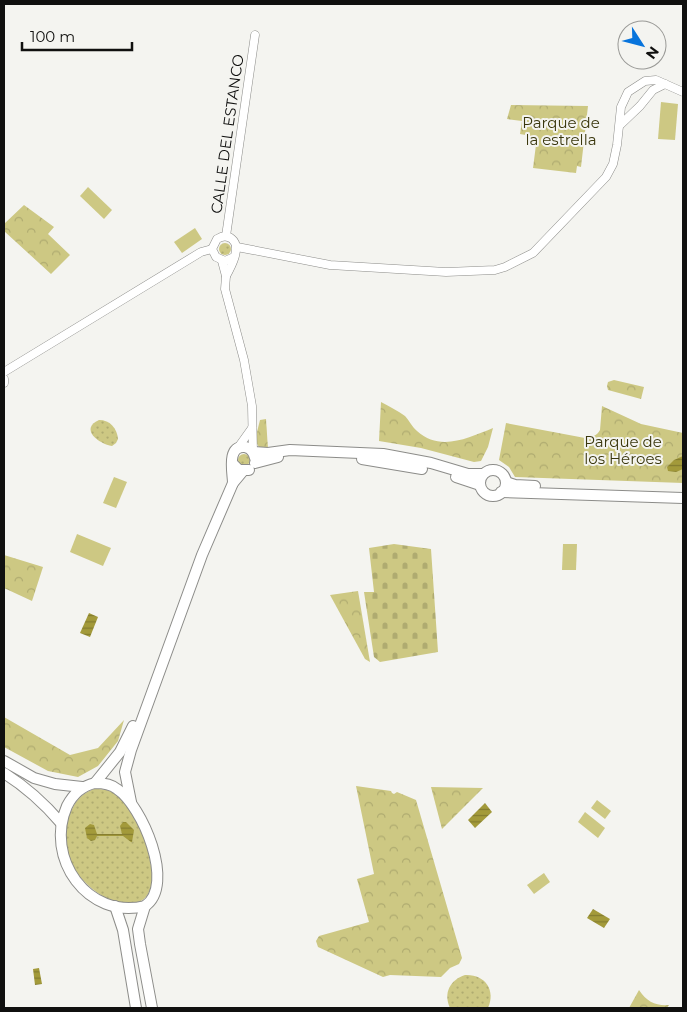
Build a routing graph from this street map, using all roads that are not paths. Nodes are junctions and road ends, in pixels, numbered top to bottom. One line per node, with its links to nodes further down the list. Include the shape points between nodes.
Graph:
1 (255, 35): 9 (street, CALLE DEL ESTANCO)
2 (665, 84): 3 (street, via 651,80); 4 (street); 5 (street)
3 (635, 87): 5 (street, via 644,88); 6 (street)
4 (683, 92)
5 (647, 96): 7 (street)
6 (623, 100): 7 (street, via 628,108); 8 (street)
7 (636, 109): 8 (street)
8 (620, 125): 10 (street, via 613,164 606,177 533,252 505,267 446,272 330,265)
9 (226, 236): 10 (street); 11 (street, via 217,239)
10 (237, 247): 12 (street)
11 (212, 249): 13 (street); 15 (street, via 201,252)
12 (234, 257): 13 (street); 14 (street)
13 (222, 261): 14 (street)
14 (226, 276): 18 (street, via 225,289 244,360)
15 (4, 372)
16 (4, 379): 17 (street)
17 (4, 383)
18 (253, 426): 19 (street); 20 (street)
19 (237, 450): 20 (main road, via 244,447); 22 (main road, via 232,456)
20 (253, 452): 21 (main road); 24 (main road, via 290,450 383,454 468,474)
21 (255, 463): 23 (main road); 27 (main road, via 292,456 345,457 429,470)
22 (233, 464): 23 (main road); 26 (main road)
23 (243, 471): 26 (main road)
24 (483, 474): 25 (main road, via 495,469 503,474); 27 (main road)
25 (506, 482): 28 (main road, via 515,485); 29 (main road)
26 (233, 483): 31 (main road)
27 (480, 485): 29 (main road, via 490,496)
28 (683, 491)
29 (502, 492): 30 (main road)
30 (683, 498)
31 (157, 673): 34 (main road, via 120,752); 36 (main road, via 125,772)
32 (4, 761): 35 (main road, via 34,778)
33 (4, 773): 37 (main road, via 30,791)
34 (95, 783): 35 (main road); 36 (main road, via 117,788)
35 (82, 787): 37 (main road, via 69,803)
36 (131, 802): 39 (main road, via 143,822 157,871 156,891)
37 (61, 824): 38 (main road, via 62,852 71,875 96,898)
38 (115, 906): 39 (main road, via 124,909); 40 (main road, via 123,930)
39 (145, 906): 41 (main road, via 138,929)
40 (136, 1008)
41 (152, 1008)

